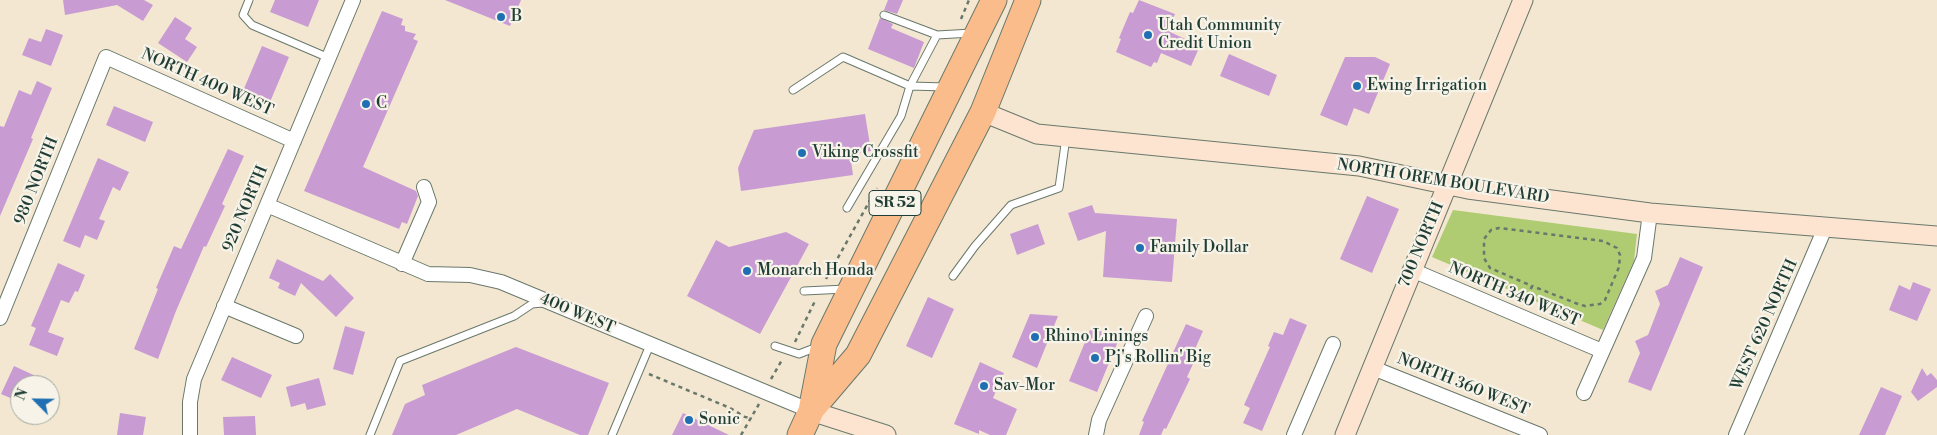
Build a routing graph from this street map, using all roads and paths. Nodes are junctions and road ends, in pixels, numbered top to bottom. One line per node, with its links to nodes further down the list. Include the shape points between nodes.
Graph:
1 (249, 0): 12 (lane, via 243,15 252,26)
2 (353, 0): 12 (street, 920 NORTH)
3 (969, 0): 9 (path)
4 (994, 0): 8 (highway, SR 52)
5 (1028, 0): 16 (highway, SR 52)
6 (1523, 0): 19 (street, 700 NORTH)
7 (884, 15): 10 (lane)
8 (980, 32): 9 (lane); 14 (highway, SR 52)
9 (954, 34): 10 (lane)
10 (937, 36): 13 (lane)
11 (106, 57): 18 (street, NORTH 400 WEST); 38 (street, 980 NORTH)
12 (329, 58): 18 (street, 920 NORTH)
13 (910, 86): 14 (lane); 15 (lane, via 843,57); 23 (lane, via 901,116)
14 (952, 88): 31 (highway, SR 52)
15 (793, 90)
16 (983, 112): 17 (street, NORTH OREM BOULEVARD, via 1037,134); 50 (highway, SR 52, via 858,355)
17 (1066, 137): 19 (street, NORTH OREM BOULEVARD, via 1359,166); 29 (lane, via 1059,188 1011,205)
18 (294, 141): 22 (street, 920 NORTH)
19 (1447, 186): 24 (street, NORTH OREM BOULEVARD); 28 (street, 700 NORTH)
20 (424, 187): 27 (street, via 429,202)
21 (877, 188): 33 (path)
22 (267, 205): 27 (street, 400 WEST); 35 (street, 920 NORTH)
23 (847, 208)
24 (1650, 213): 25 (street, NORTH OREM BOULEVARD); 44 (street, via 1644,258)
25 (1825, 228): 26 (street, NORTH OREM BOULEVARD); 61 (street, WEST 620 NORTH)
26 (1937, 236)
27 (402, 264): 34 (street, 400 WEST, via 428,274 470,275 500,282)
28 (1412, 270): 37 (street, NORTH 340 WEST); 47 (street, 700 NORTH)
29 (953, 276)
30 (1532, 286): 30 (path, via 1490,268 1482,247 1487,232 1500,228 1603,241 1617,248 1620,255 1619,267 1606,300 1600,304 1585,306); 37 (path)
31 (852, 289): 33 (lane); 40 (highway, SR 52)
32 (804, 291): 33 (lane)
33 (820, 291): 45 (path)
34 (550, 303): 42 (street, 400 WEST); 52 (lane, via 532,304 514,316 400,361)
35 (224, 306): 39 (street); 51 (street, 920 NORTH, via 194,379)
36 (1146, 316): 57 (street, via 1099,420)
37 (1520, 317): 44 (street, NORTH 340 WEST)
38 (0, 318)
39 (296, 336)
40 (824, 344): 45 (lane, via 799,354); 50 (highway, SR 52)
41 (1333, 344): 58 (street)
42 (650, 345): 50 (street, 400 WEST); 53 (lane)
43 (775, 346): 45 (lane)
44 (1602, 351): 49 (street)
45 (790, 352): 46 (path)
46 (778, 366)
47 (1373, 368): 59 (street, 700 NORTH); 60 (street, NORTH 360 WEST)
48 (647, 373): 54 (path, via 752,418)
49 (1584, 393)
50 (811, 411): 55 (highway, SR 52); 56 (street, 400 WEST)
51 (190, 435)
52 (370, 435)
53 (612, 435)
54 (741, 435)
55 (800, 435)
56 (886, 435)
57 (1096, 435)
58 (1294, 435)
59 (1345, 435)
60 (1540, 435)
61 (1736, 435)

